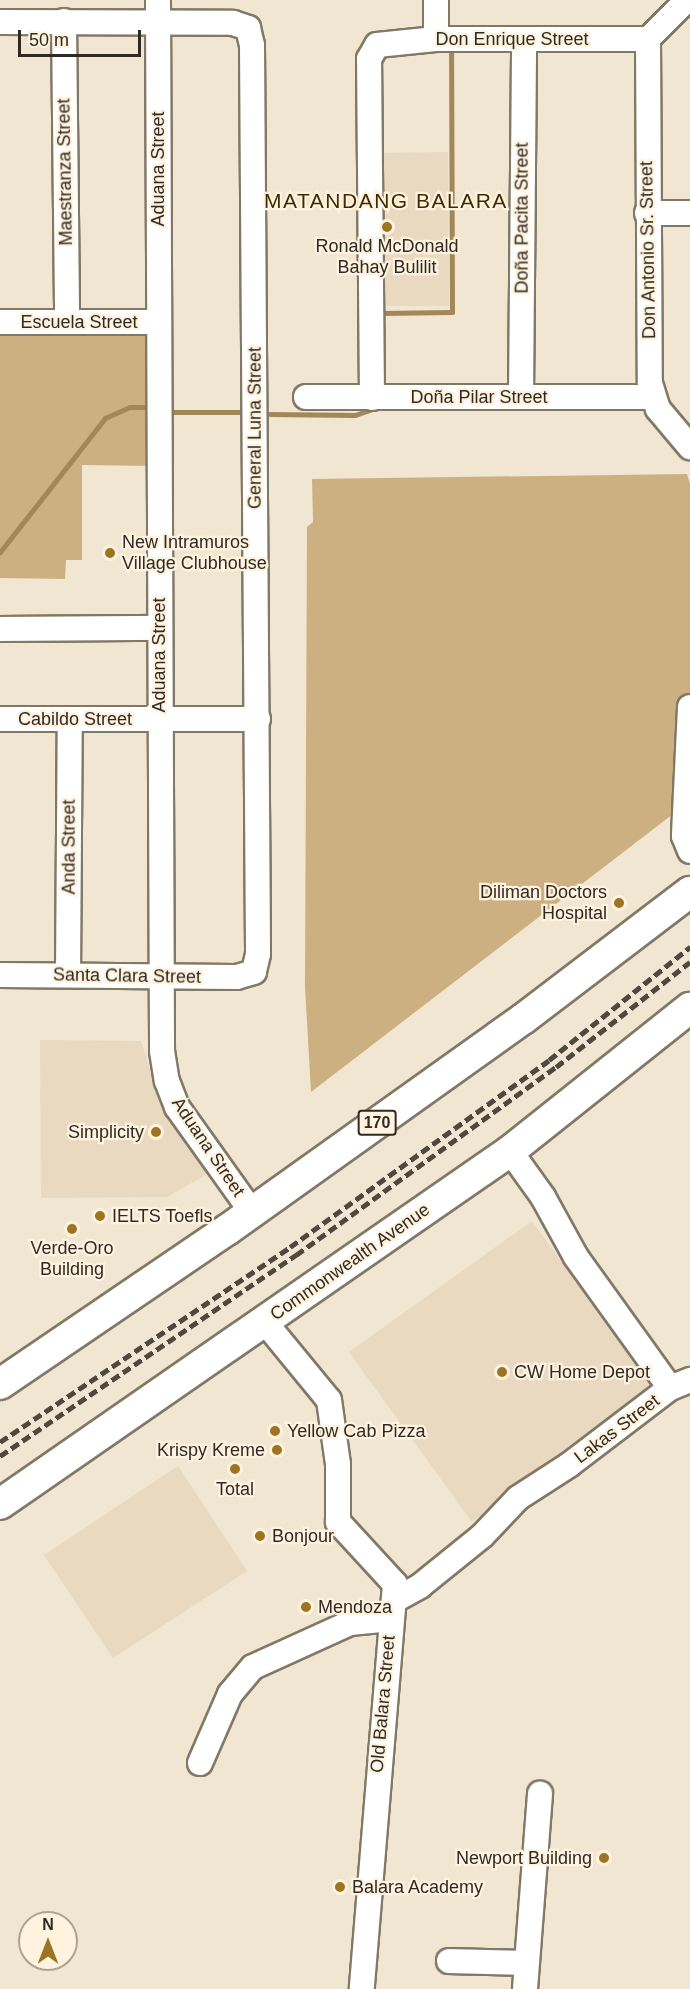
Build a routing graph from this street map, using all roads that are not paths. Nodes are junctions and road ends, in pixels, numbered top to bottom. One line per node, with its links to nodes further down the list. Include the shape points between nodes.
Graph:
1 (436, 0): 6 (street)
2 (687, 0): 8 (street)
3 (158, 11): 4 (street); 13 (street, Aduana Street); 25 (street, General Luna Street, via 248,28 252,45)
4 (64, 21): 5 (street); 12 (street, Maestranza Street)
5 (0, 22)
6 (436, 39): 7 (street, Don Enrique Street); 17 (street, Don Enrique Street, via 377,45 369,59)
7 (524, 39): 8 (street, Don Enrique Street); 15 (street, Doña Pacita Street)
8 (648, 39): 9 (street, Don Antonio Sr. Street)
9 (647, 213): 10 (street); 16 (street, Don Antonio Sr. Street)
10 (690, 213)
11 (0, 322): 12 (street, Escuela Street)
12 (67, 322): 13 (street, Escuela Street)
13 (158, 322): 19 (street, Aduana Street)
14 (306, 397): 17 (street, Doña Pilar Street)
15 (521, 397): 16 (street, Doña Pilar Street); 17 (street, Doña Pilar Street)
16 (652, 397): 18 (street)
17 (372, 398)
18 (690, 447)
19 (159, 628): 20 (street); 24 (street, Aduana Street)
20 (0, 629)
21 (690, 707): 26 (street, via 684,836)
22 (0, 719): 23 (street, Cabildo Street)
23 (70, 719): 24 (street, Cabildo Street); 30 (street, Anda Street)
24 (159, 719): 25 (street, Cabildo Street); 31 (street, Aduana Street)
25 (258, 719): 28 (street, General Luna Street, via 258,954)
26 (690, 851)
27 (690, 892): 34 (main road, 170, via 523,1019)
28 (254, 972): 31 (street, Santa Clara Street, via 237,977)
29 (0, 975): 30 (street, Santa Clara Street)
30 (68, 975): 31 (street, Santa Clara Street)
31 (159, 975): 34 (street, Aduana Street, via 162,1051 177,1107)
32 (690, 1008): 33 (main road, Commonwealth Avenue)
33 (510, 1151): 35 (main road, Commonwealth Avenue); 37 (street, Lakas Street, via 543,1197 576,1257)
34 (252, 1212): 36 (main road, 170)
35 (264, 1321): 38 (main road, Commonwealth Avenue); 39 (street, Old Balara Street, via 329,1400 338,1464 338,1522 390,1575)
36 (0, 1384)
37 (680, 1384): 39 (street, Lakas Street, via 518,1498 482,1536)
38 (0, 1504)
39 (393, 1610): 40 (street, via 350,1623 253,1667 230,1694); 44 (street, Old Balara Street)
40 (200, 1763)
41 (540, 1794): 43 (street)
42 (449, 1961): 43 (street)
43 (526, 1963): 45 (street)
44 (362, 1989)
45 (525, 1989)

